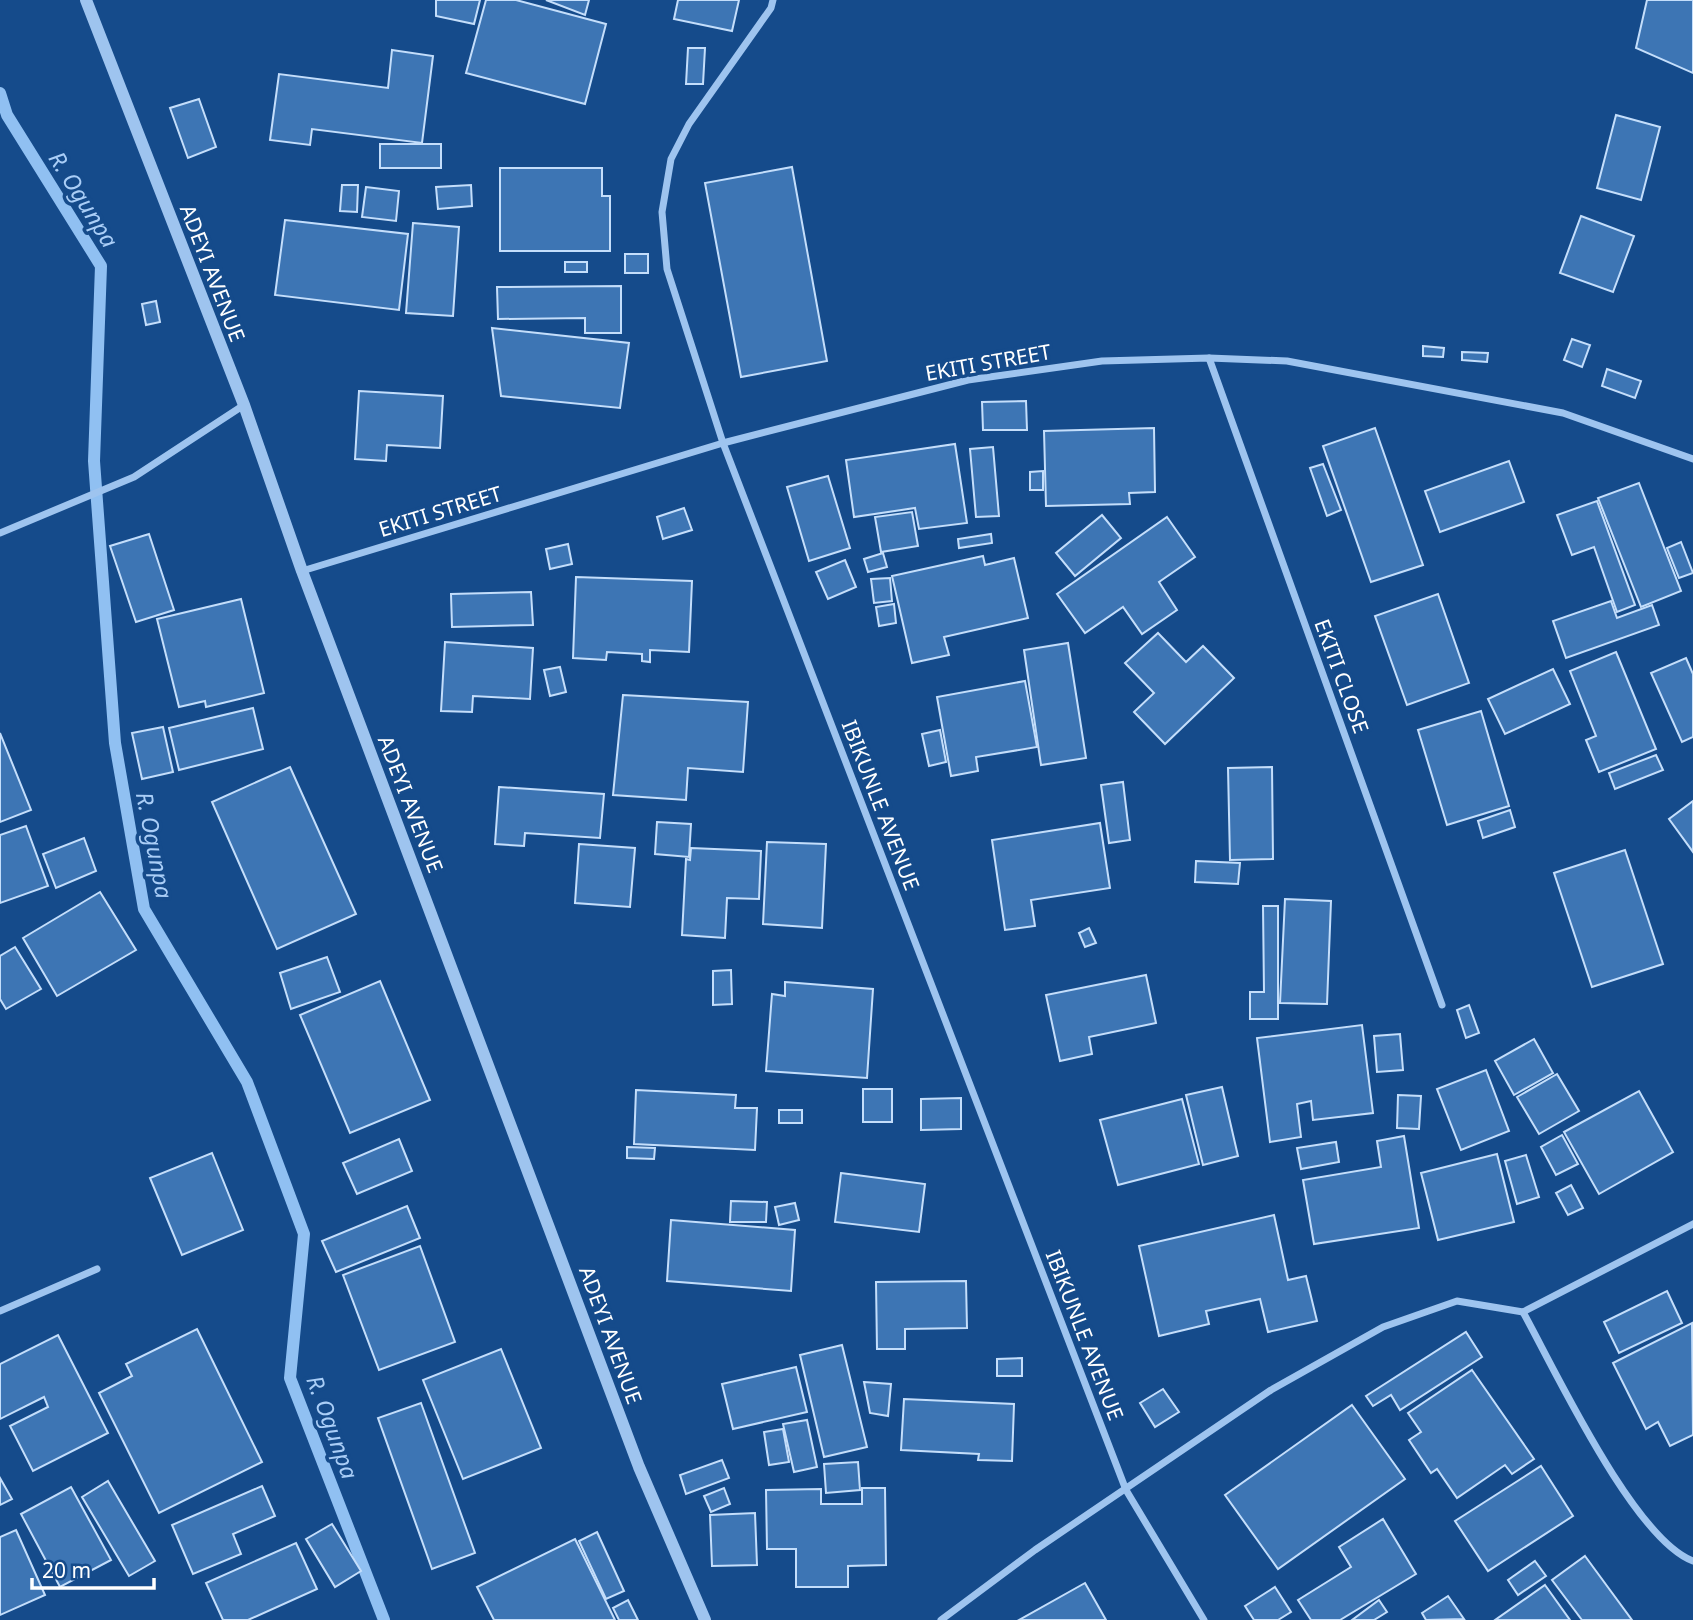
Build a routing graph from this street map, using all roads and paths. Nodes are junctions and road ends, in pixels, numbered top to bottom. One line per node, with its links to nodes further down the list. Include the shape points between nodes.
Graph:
1 (86, 0): 4 (street, ADEYI AVENUE)
2 (773, 0): 5 (street, IBIKUNLE AVENUE, via 689,124 671,159 662,212 667,269)
3 (1209, 358): 5 (street, EKITI STREET, via 1102,361 968,380); 6 (street, EKITI STREET, via 1287,361 1563,413); 9 (street, EKITI CLOSE)
4 (244, 405): 7 (street, via 134,477); 8 (street, ADEYI AVENUE)
5 (723, 443): 8 (street, EKITI STREET); 14 (street, IBIKUNLE AVENUE)
6 (1693, 459)
7 (0, 533)
8 (302, 571): 16 (street, ADEYI AVENUE, via 639,1466)
9 (1442, 1005)
10 (1693, 1224): 13 (street)
11 (97, 1269): 12 (street)
12 (0, 1311)
13 (1523, 1312): 14 (street, via 1457,1301 1383,1327 1271,1390); 15 (street, via 1620,1488 1677,1555)
14 (1126, 1490): 17 (street, via 1035,1550); 18 (street, IBIKUNLE AVENUE)
15 (1693, 1561)
16 (705, 1620)
17 (942, 1620)
18 (1204, 1620)

